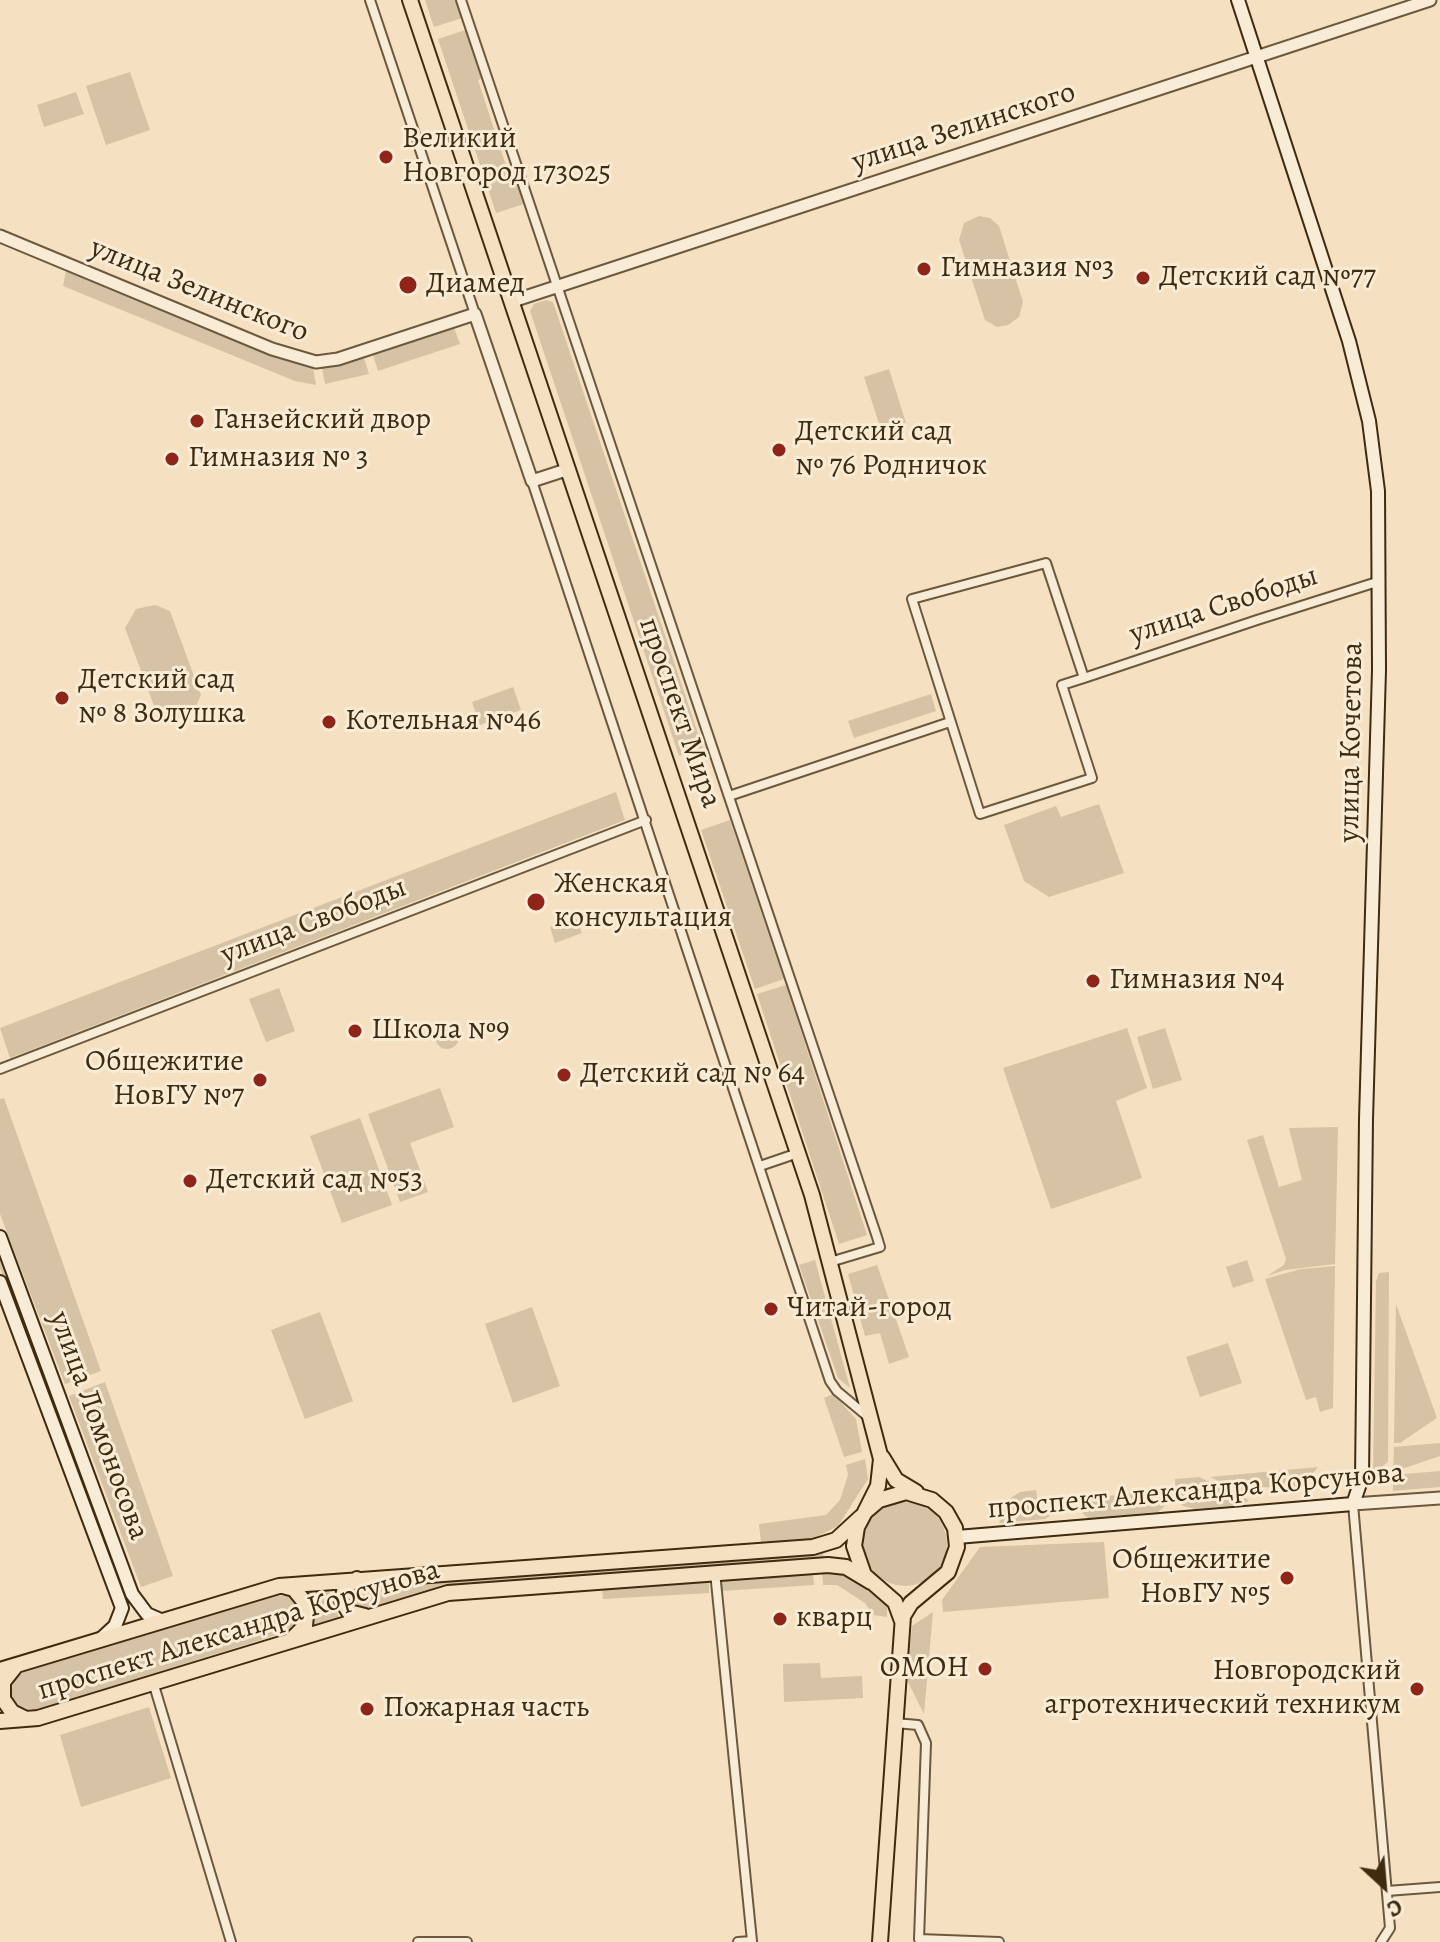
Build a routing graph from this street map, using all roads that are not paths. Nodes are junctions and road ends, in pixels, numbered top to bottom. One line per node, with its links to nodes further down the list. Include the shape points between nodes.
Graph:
1 (370, 0): 10 (street)
2 (410, 0): 9 (main road, проспект Мира)
3 (461, 0): 8 (street)
4 (1238, 0): 6 (main road, улица Кочетова)
5 (1430, 0): 6 (street, улица Зелинского)
6 (1255, 57): 8 (street, улица Зелинского); 13 (main road, улица Кочетова, via 1322,253 1361,388 1377,482)
7 (0, 236): 10 (street, улица Зелинского, via 272,349 316,362)
8 (556, 287): 9 (street, улица Зелинского); 16 (street)
9 (513, 301): 11 (main road, проспект Мира)
10 (475, 314): 12 (street)
11 (569, 469): 12 (street); 19 (main road, проспект Мира)
12 (532, 481): 17 (street)
13 (1380, 581): 14 (street, улица Свободы); 28 (main road, улица Кочетова, via 1363,1452)
14 (1084, 678): 15 (street, улица Свободы, via 1062,685 1092,778 980,814); 15 (street, улица Свободы, via 1046,563 912,599)
15 (950, 722): 16 (street)
16 (729, 796): 22 (street, via 880,1247)
17 (646, 820): 18 (street, улица Свободы); 20 (street)
18 (0, 1069)
19 (799, 1153): 20 (street); 22 (main road, проспект Мира)
20 (760, 1166): 24 (street, via 830,1381)
21 (0, 1237): 36 (main road, улица Ломоносова)
22 (830, 1262): 24 (main road, проспект Мира)
23 (0, 1282): 37 (main road, улица Ломоносова)
24 (872, 1420): 25 (main road, проспект Мира)
25 (879, 1449): 26 (main road, проспект Мира, via 896,1480); 29 (main road, проспект Мира, via 878,1486)
26 (924, 1496): 29 (main road, via 887,1496); 30 (main road, via 946,1512)
27 (1440, 1498): 28 (street, проспект Александра Корсунова)
28 (1353, 1504): 30 (main road, проспект Александра Корсунова); 50 (street)
29 (863, 1515): 32 (main road, проспект Александра Корсунова, via 836,1540 813,1547); 33 (main road, via 854,1536 855,1556)
30 (957, 1537): 35 (main road, via 953,1564)
31 (715, 1572): 33 (main road, проспект Александра Корсунова, via 834,1565 854,1570); 38 (main road, проспект Александра Корсунова, via 458,1592); 54 (street, via 752,1941)
32 (357, 1579): 34 (main road, проспект Александра Корсунова); 38 (main road, via 342,1593 344,1607 355,1615)
33 (875, 1585): 35 (main road, via 908,1595); 40 (main road, via 898,1606)
34 (279, 1586): 39 (main road, проспект Александра Корсунова); 42 (main road, via 294,1589 307,1605 305,1626)
35 (936, 1586): 40 (main road, via 908,1606)
36 (137, 1602): 37 (main road, via 132,1610); 39 (main road)
37 (122, 1608): 41 (main road, via 115,1626)
38 (373, 1615): 42 (main road, проспект Александра Корсунова)
39 (163, 1621): 41 (main road, проспект Александра Корсунова)
40 (902, 1621): 48 (main road)
41 (100, 1640): 43 (main road, проспект Александра Корсунова)
42 (290, 1640): 45 (main road, проспект Александра Корсунова)
43 (21, 1664): 44 (main road, проспект Александра Корсунова); 46 (main road, via 5,1677 3,1699 17,1716)
44 (0, 1670)
45 (153, 1682): 46 (main road, проспект Александра Корсунова); 51 (street)
46 (33, 1719): 47 (main road, проспект Александра Корсунова)
47 (0, 1721)
48 (895, 1723): 55 (main road); 56 (street, via 918,1725 926,1743 919,1939)
49 (1440, 1887): 50 (street)
50 (1387, 1891): 57 (street, via 1390,1928)
51 (231, 1942)
52 (418, 1942): 53 (street)
53 (467, 1942)
54 (738, 1942)
55 (880, 1942)
56 (999, 1942)
57 (1381, 1942)

